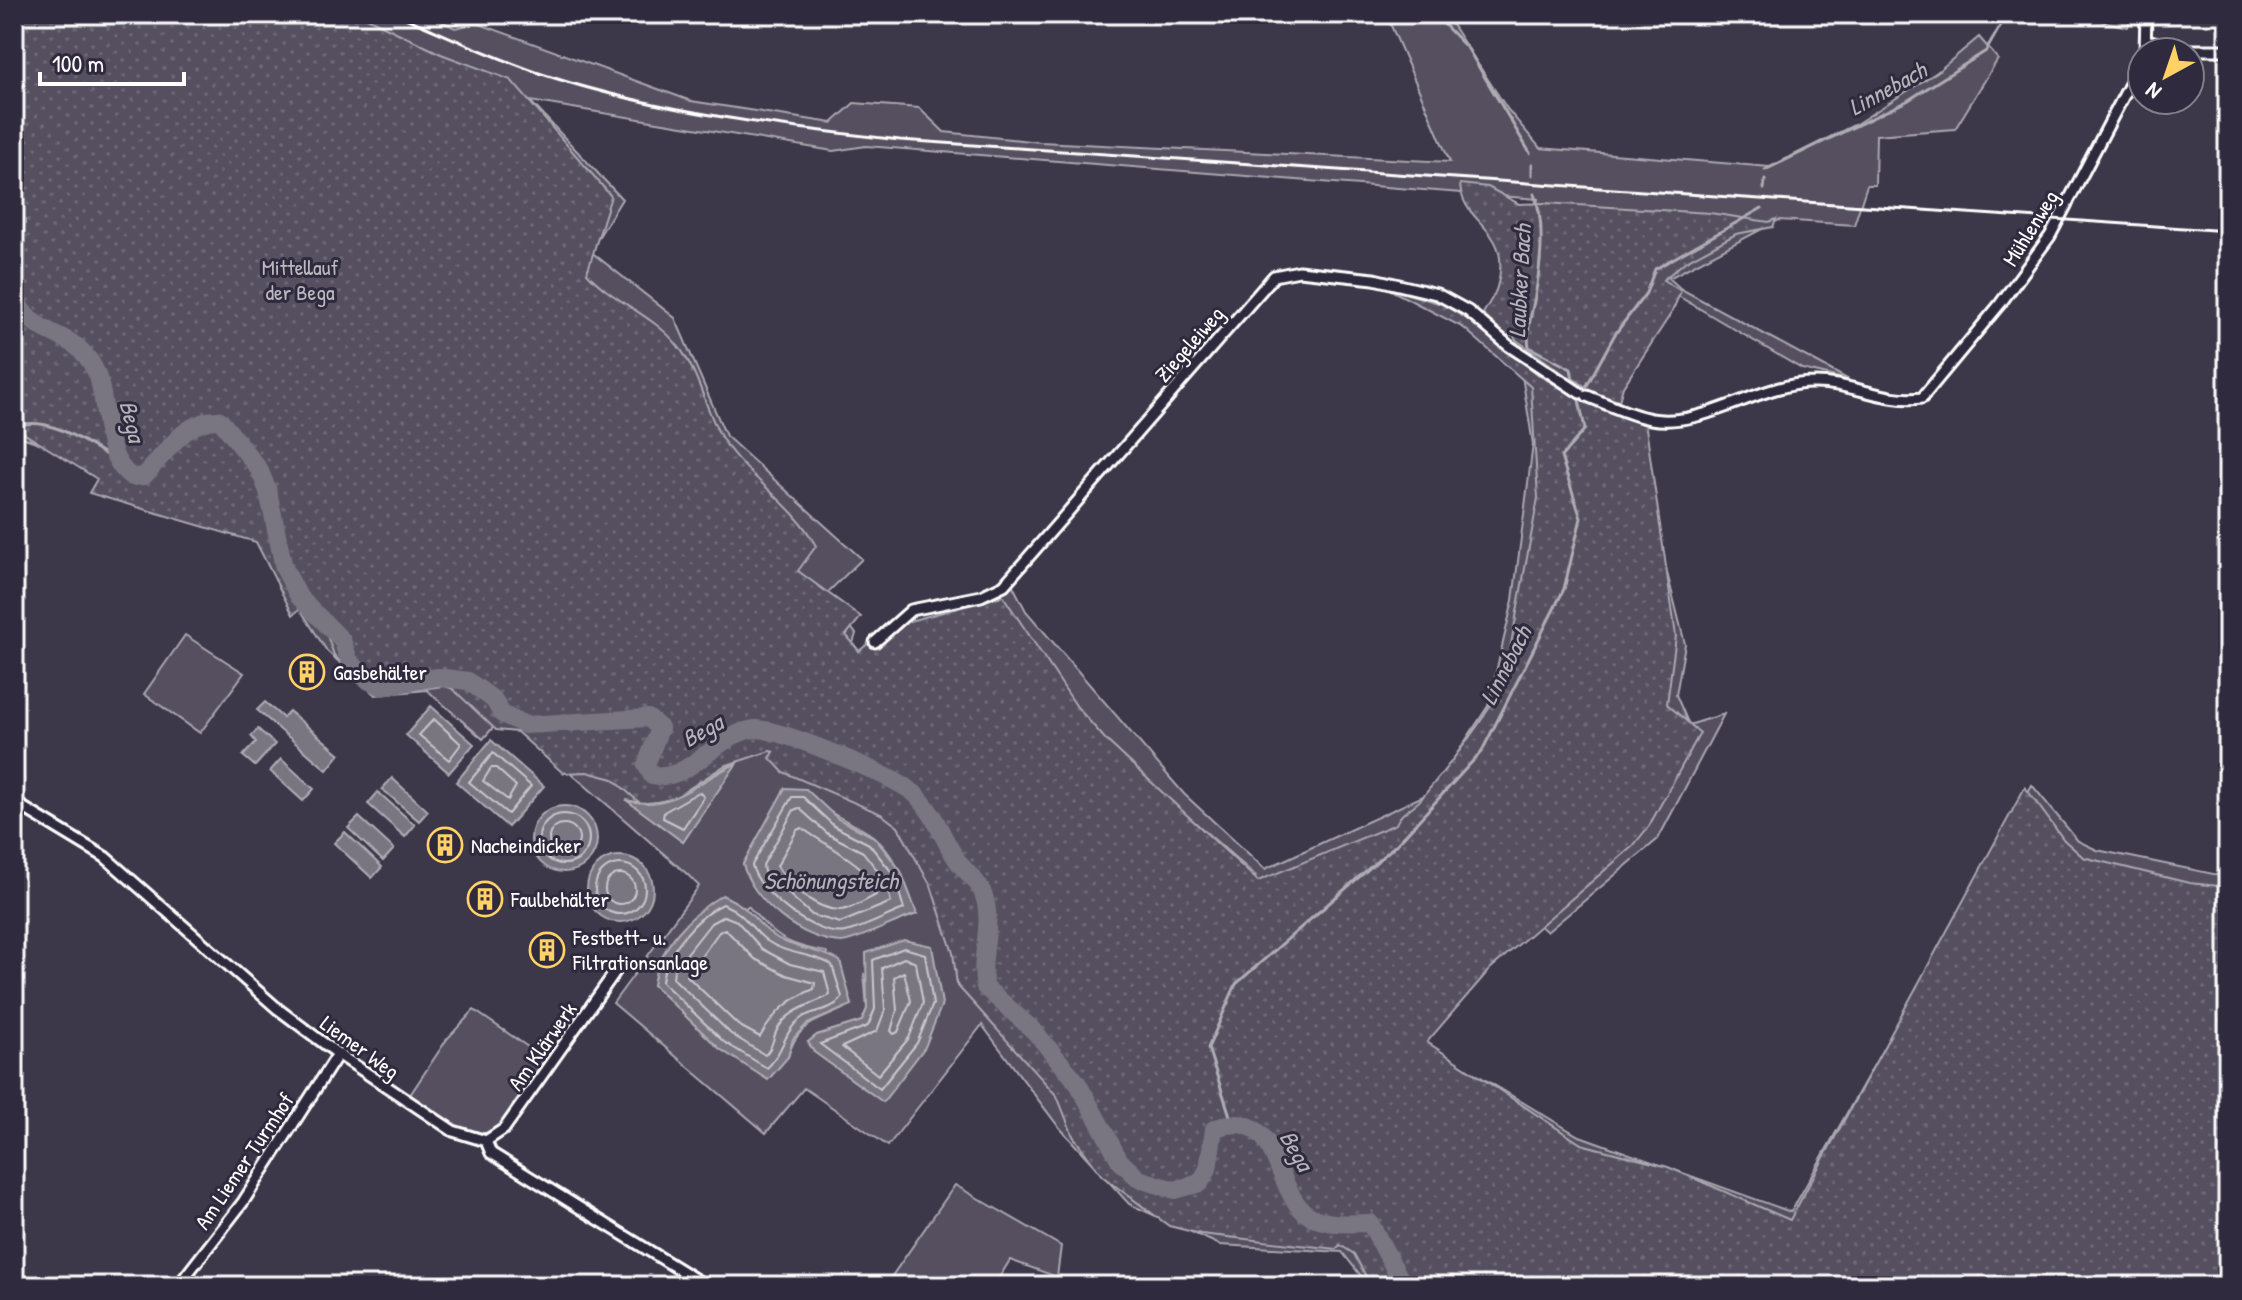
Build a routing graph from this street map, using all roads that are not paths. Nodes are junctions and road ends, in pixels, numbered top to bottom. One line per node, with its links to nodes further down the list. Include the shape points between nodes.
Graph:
1 (2146, 14): 2 (street)
2 (2146, 36)
3 (2206, 50): 4 (street)
4 (2228, 50)
5 (2126, 91): 6 (street, Mühlenweg, via 2050,236)
6 (1922, 398): 7 (street, Ziegeleiweg, via 1794,383 1709,411 1653,419 1583,395 1437,294 1374,279 1299,271 1274,276 1004,585 981,596 911,610)
7 (875, 642)
8 (14, 802): 10 (street, Liemer Weg, via 105,857 278,1009)
9 (620, 965): 11 (street, Am Klärwerk, via 504,1129)
10 (338, 1054): 11 (street, Liemer Weg, via 453,1131); 12 (street, Am Liemer Turmhof, via 243,1202)
11 (486, 1141): 13 (street, Liemer Weg, via 491,1153)
12 (178, 1286)
13 (706, 1286)

